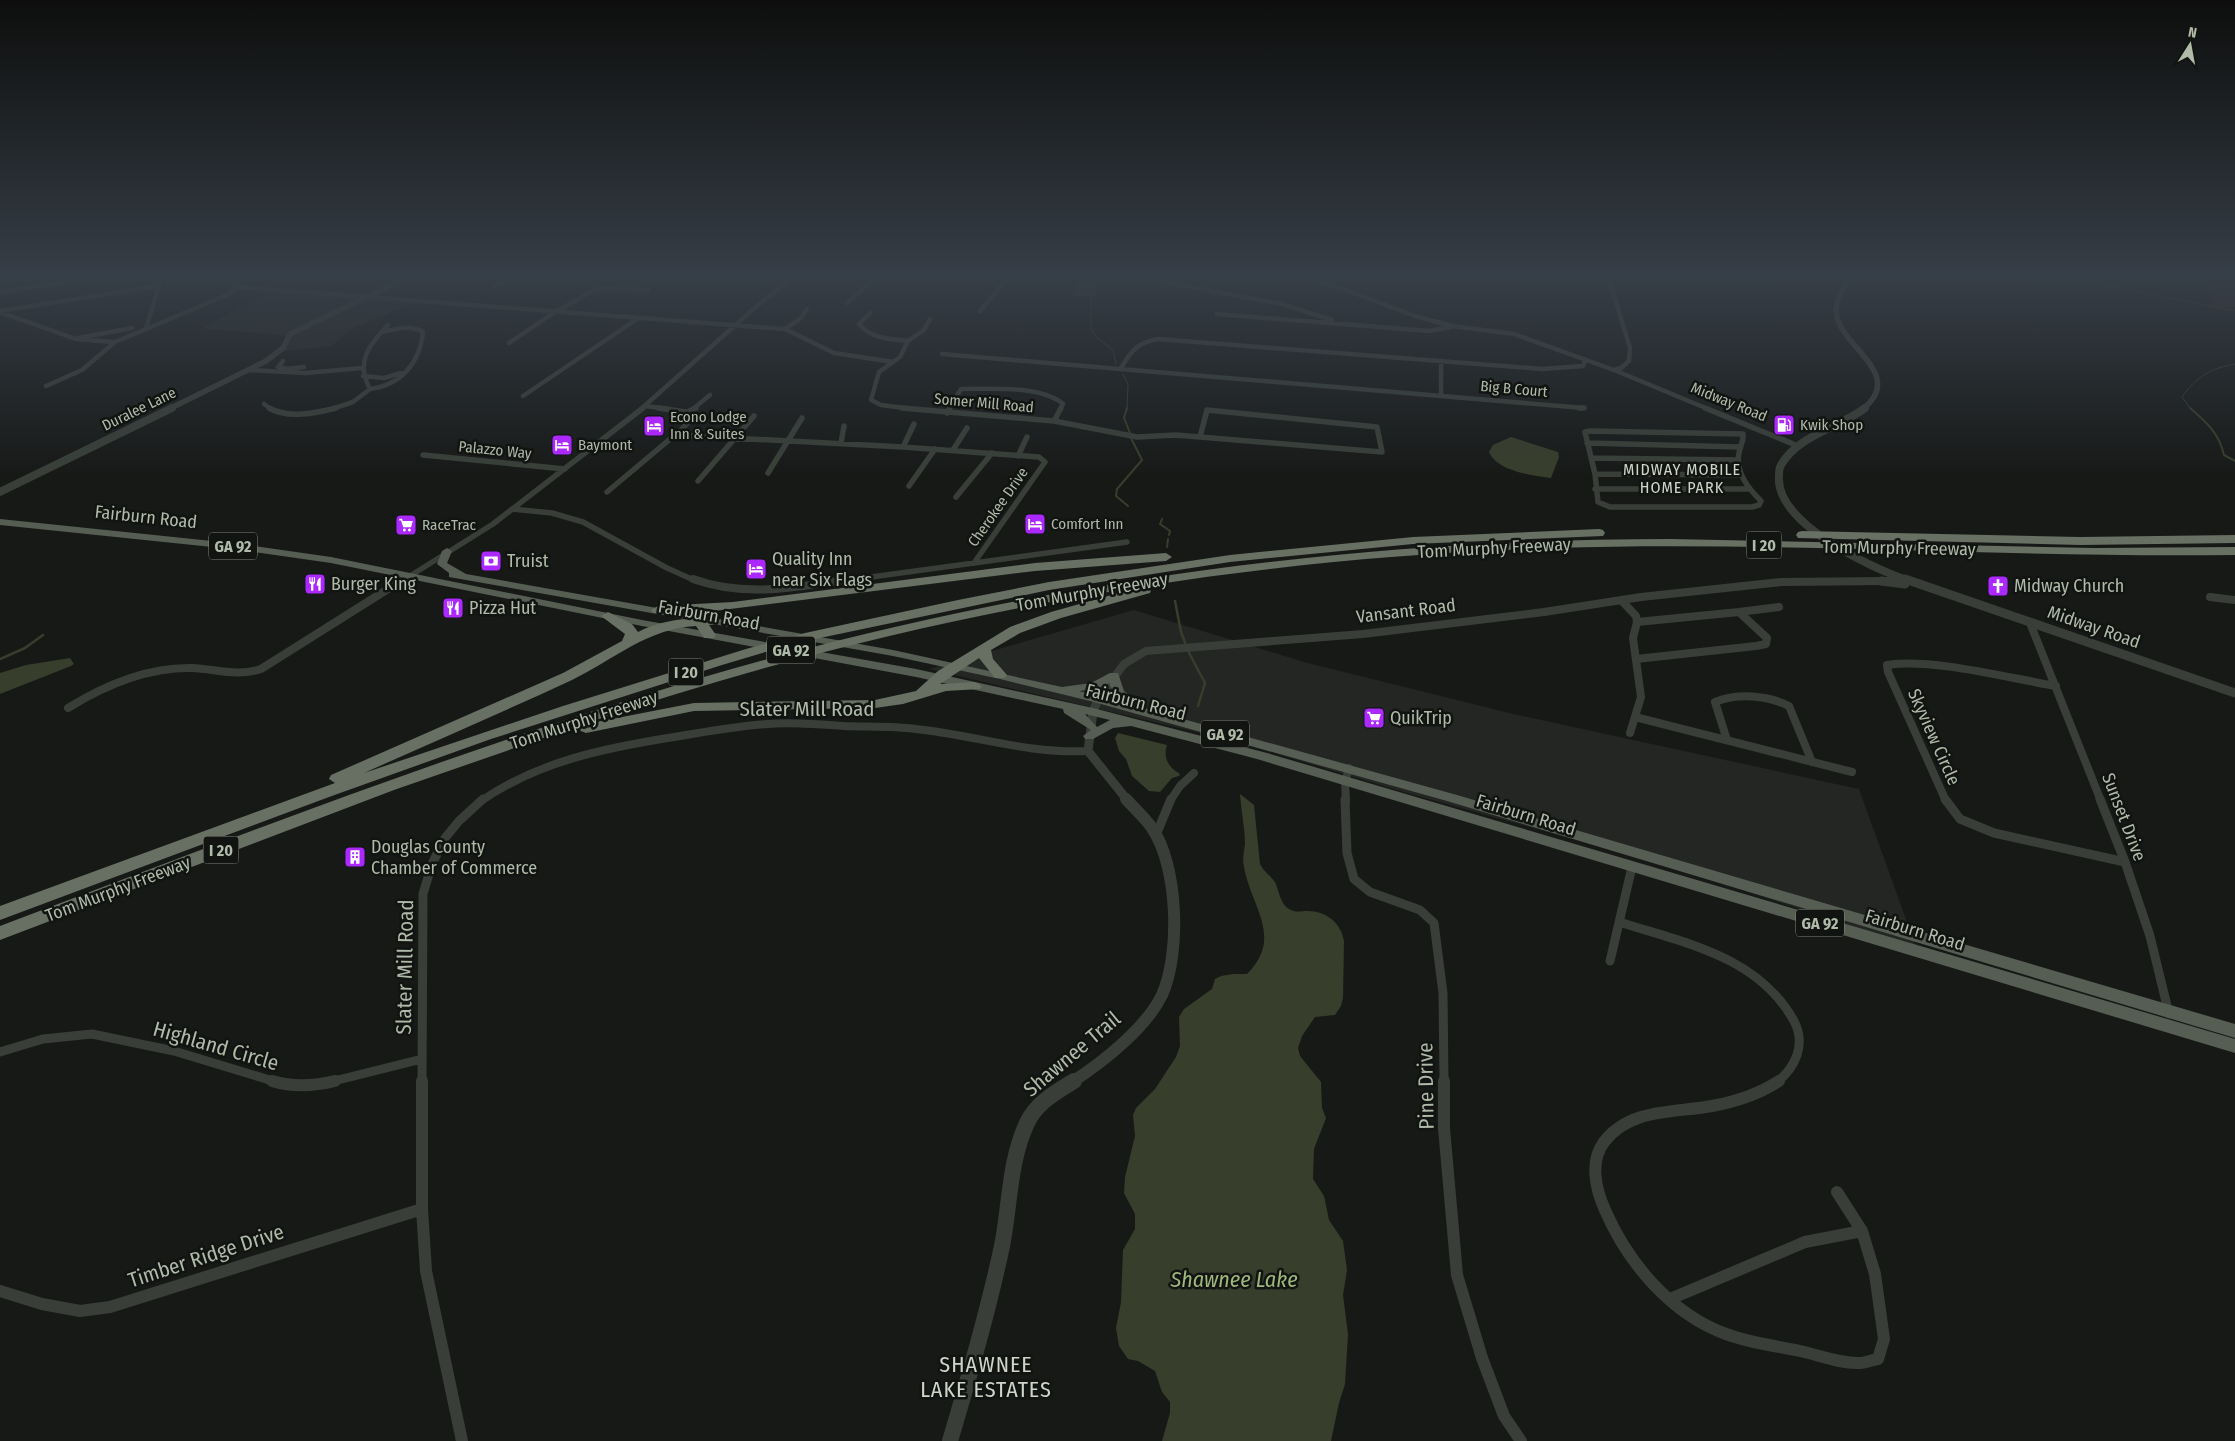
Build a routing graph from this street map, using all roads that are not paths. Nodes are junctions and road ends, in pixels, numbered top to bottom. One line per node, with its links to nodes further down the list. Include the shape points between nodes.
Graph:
1 (105, 341): 15 (street)
2 (285, 341): 25 (street, Duralee Lane, via 278,354)
3 (374, 341): 23 (street)
4 (421, 341): 29 (street, via 420,350)
5 (512, 341): 16 (street)
6 (604, 341): 34 (street)
7 (719, 341): 37 (street)
8 (812, 341): 21 (street, via 839,354)
9 (908, 341): 21 (street, Somer Mill Road, via 900,357)
10 (1145, 341): 24 (street, via 1134,347)
11 (1187, 341): 20 (street)
12 (1534, 341): 18 (street, Midway Road)
13 (1628, 341): 27 (street, via 1629,361)
14 (1853, 341): 56 (street, Midway Road, via 1874,371 1878,384 1873,399 1832,428)
15 (115, 342): 31 (street, via 84,368)
16 (509, 343)
17 (942, 354): 24 (street, Big B Court)
18 (1585, 360): 20 (street, via 1583,366 1565,369); 27 (street, Midway Road)
19 (283, 361): 26 (street, via 278,367)
20 (1441, 361): 35 (street)
21 (893, 362): 40 (street, Somer Mill Road, via 879,372 871,400 881,405)
22 (304, 367): 26 (street)
23 (362, 368): 28 (street, via 317,373); 30 (street)
24 (1122, 368): 35 (street, Big B Court)
25 (250, 369): 28 (street); 74 (street, Duralee Lane)
26 (287, 369): 28 (street)
27 (1614, 370): 45 (street, Midway Road)
28 (281, 372)
29 (404, 372): 30 (street, via 384,378); 32 (street, via 390,385)
30 (364, 376): 32 (street)
31 (46, 386)
32 (370, 389): 36 (street, via 352,402 316,412 278,412)
33 (710, 395): 39 (street)
34 (522, 396)
35 (1441, 396): 38 (street, Big B Court)
36 (264, 404)
37 (645, 406): 39 (street); 66 (street)
38 (1584, 408)
39 (689, 411): 49 (street, via 693,412 693,417)
40 (947, 413): 43 (street, Somer Mill Road); 43 (street, via 961,389 999,390 1051,395 1060,399 1063,404)
41 (754, 416): 52 (street)
42 (802, 418): 53 (street)
43 (1054, 421): 51 (street, Somer Mill Road, via 1138,437)
44 (914, 424): 57 (street)
45 (1748, 425): 48 (street); 56 (street, Midway Road)
46 (844, 426): 54 (street)
47 (967, 428): 60 (street)
48 (1743, 434): 55 (street, via 1590,431 1585,432); 58 (street)
49 (674, 435): 52 (street, Cherokee Drive); 75 (street)
50 (1028, 437): 63 (street)
51 (1200, 437): 51 (street, Somer Mill Road, via 1337,450 1382,452 1377,428 1250,413 1207,410)
52 (734, 439): 53 (street, Cherokee Drive); 70 (street)
53 (790, 441): 54 (street, Cherokee Drive); 67 (street)
54 (841, 443): 57 (street, Cherokee Drive)
55 (1587, 443): 58 (street); 64 (street)
56 (1798, 446): 91 (street, Midway Road, via 1782,461 1777,481 1785,502 1830,543)
57 (903, 447): 59 (street, Cherokee Drive)
58 (1740, 447): 65 (street)
59 (935, 449): 60 (street, Cherokee Drive); 71 (street)
60 (953, 450): 61 (street, Cherokee Drive)
61 (992, 453): 63 (street, Cherokee Drive); 76 (street)
62 (423, 455): 66 (street, Palazzo Way)
63 (1018, 456): 89 (street, Cherokee Drive, via 1039,458 1045,462)
64 (1591, 458): 65 (street); 68 (street)
65 (1736, 460): 69 (street)
66 (565, 469): 77 (street)
67 (768, 474)
68 (1595, 474): 69 (street); 72 (street)
69 (1740, 474): 73 (street)
70 (698, 481)
71 (909, 486)
72 (1595, 489): 73 (street); 73 (street, via 1598,502 1610,507 1759,505 1761,501)
73 (1749, 489)
74 (0, 492)
75 (607, 492)
76 (956, 497)
77 (522, 502): 78 (street); 79 (street)
78 (512, 510): 79 (street); 82 (street)
79 (528, 511): 80 (street)
80 (540, 512): 82 (street, via 518,513); 89 (street, via 577,519 676,574 699,584 725,589 783,589)
81 (0, 515): 90 (main road, Fairburn Road / GA 92, via 275,544 342,553)
82 (498, 520): 87 (street)
83 (0, 522): 92 (main road, Fairburn Road / GA 92, via 249,548)
84 (2235, 539): 88 (highway, Tom Murphy Freeway / I 20, via 2080,541 1599,533 1432,538)
85 (1127, 542): 89 (street)
86 (2235, 550): 88 (highway, Tom Murphy Freeway / I 20, via 2095,552 1601,543)
87 (447, 551): 90 (street); 93 (main road, via 442,564)
88 (1294, 556): 100 (highway, via 1060,564); 111 (highway, via 1075,609 1027,625); 134 (highway, Tom Murphy Freeway / I 20, via 1002,607 877,635 657,696); 141 (highway, Tom Murphy Freeway / I 20, via 1162,566 1028,589 786,642 469,741)
89 (974, 563)
90 (419, 569): 92 (street); 93 (main road, Fairburn Road / GA 92)
91 (1881, 570): 94 (street, Midway Road); 95 (street, via 1886,576)
92 (409, 575): 104 (main road, Fairburn Road / GA 92); 124 (street, via 251,673 168,669 111,683)
93 (464, 577): 102 (main road, Fairburn Road / GA 92)
94 (1898, 577): 95 (street, Vansant Road); 96 (street, Midway Road)
95 (1881, 581): 96 (street); 98 (street, Vansant Road, via 1781,582)
96 (1930, 588): 107 (street, Midway Road)
97 (2210, 597): 99 (street)
98 (1621, 600): 106 (street, via 1636,616); 115 (street, Vansant Road, via 1363,634 1146,651 1124,664)
99 (2235, 600)
100 (733, 606): 102 (highway); 105 (highway, via 712,612)
101 (1779, 607): 103 (street)
102 (658, 610): 105 (main road, Fairburn Road / GA 92)
103 (1739, 612): 106 (street); 112 (street, via 1767,638 1766,644)
104 (608, 616): 108 (main road, Fairburn Road / GA 92); 110 (highway, via 629,629 632,634)
105 (706, 620): 108 (highway); 109 (highway, via 702,626); 113 (main road, Fairburn Road / GA 92)
106 (1637, 622): 112 (street, via 1633,638)
107 (2030, 623): 118 (street, Sunset Drive); 120 (street, Midway Road)
108 (662, 626): 109 (main road, Fairburn Road / GA 92); 110 (highway)
109 (709, 635): 116 (main road, Fairburn Road / GA 92)
110 (628, 643): 141 (highway, via 552,683 351,773)
111 (984, 649): 113 (highway); 114 (highway, via 986,660)
112 (1636, 659): 127 (street, via 1641,697)
113 (957, 666): 114 (main road, Fairburn Road / GA 92); 116 (highway)
114 (1000, 676): 119 (main road, Fairburn Road / GA 92)
115 (1114, 676): 119 (main road, via 1093,686); 122 (street, Vansant Road); 126 (main road, via 1115,688 1122,697)
116 (938, 678): 117 (main road, Fairburn Road / GA 92); 121 (highway)
117 (976, 686): 121 (highway, via 945,687); 123 (main road, Fairburn Road / GA 92)
118 (2056, 686): 140 (street, Sunset Drive); 140 (street, Skyview Circle, via 1946,668 1900,663 1888,665 1888,672 1942,796 1960,819 1994,833)
119 (1051, 688): 122 (main road, Fairburn Road / GA 92)
120 (2235, 693)
121 (920, 694): 134 (highway, via 875,704 725,705 677,710 573,731)
122 (1098, 699): 125 (street, Vansant Road); 126 (main road, Fairburn Road / GA 92)
123 (1055, 703): 125 (main road, Fairburn Road / GA 92); 129 (main road, via 1080,716)
124 (68, 708)
125 (1093, 712): 128 (main road, Fairburn Road / GA 92); 129 (street, Vansant Road)
126 (1148, 713): 137 (main road, Fairburn Road / GA 92)
127 (1635, 717): 130 (street); 131 (street)
128 (1155, 728): 129 (main road, via 1119,723); 137 (main road, Fairburn Road / GA 92)
129 (1090, 731): 132 (street, Vansant Road)
130 (1630, 733)
131 (1727, 740): 133 (street); 133 (street, via 1715,702 1746,697 1782,701 1789,706)
132 (1088, 751): 138 (street); 150 (street, Slater Mill Road, via 1035,751 916,729 767,724 595,750 536,770 507,784 460,820 432,861 423,894)
133 (1812, 762): 135 (street)
134 (443, 768): 144 (highway, Tom Murphy Freeway / I 20)
135 (1852, 772)
136 (1194, 774): 138 (street, via 1170,798)
137 (1346, 775): 139 (main road, Fairburn Road / GA 92); 139 (main road, Fairburn Road / GA 92, via 1537,839); 158 (street, Pine Drive, via 1348,862 1354,879 1370,892 1420,910 1434,924 1444,992 1444,1128 1457,1274 1482,1358 1504,1416)
138 (1156, 835): 157 (street, Shawnee Trail, via 1170,870 1175,908 1171,959 1162,994 1142,1024 1093,1068 1035,1110 1027,1122 1014,1166 1003,1241)
139 (1634, 860): 143 (street); 146 (main road, Fairburn Road / GA 92)
140 (2125, 862): 146 (street, Sunset Drive, via 2150,936)
141 (99, 876): 142 (highway, Tom Murphy Freeway / I 20)
142 (0, 913)
143 (1619, 922): 145 (street); 155 (street, via 1739,964 1772,988 1784,1002 1798,1030 1800,1050 1791,1070 1780,1081 1729,1102 1629,1120 1615,1129 1602,1144 1594,1170 1595,1190 1634,1262)
144 (0, 933)
145 (1610, 961)
146 (2170, 1020): 147 (main road, Fairburn Road / GA 92); 148 (main road, Fairburn Road / GA 92)
147 (2235, 1031)
148 (2235, 1046)
149 (0, 1052): 150 (street, Highland Circle, via 43,1039 92,1034 174,1051 283,1084 321,1084)
150 (422, 1058): 152 (street, Slater Mill Road)
151 (1837, 1192): 153 (street)
152 (422, 1209): 154 (street, Timber Ridge Drive, via 110,1307 80,1312); 156 (street, Slater Mill Road, via 426,1271)
153 (1862, 1231): 155 (street, via 1805,1242); 155 (street, via 1875,1274 1884,1339 1878,1359 1859,1363 1726,1333 1705,1325)
154 (0, 1291)
155 (1670, 1299)
156 (462, 1441)
157 (950, 1441)
158 (1521, 1441)

